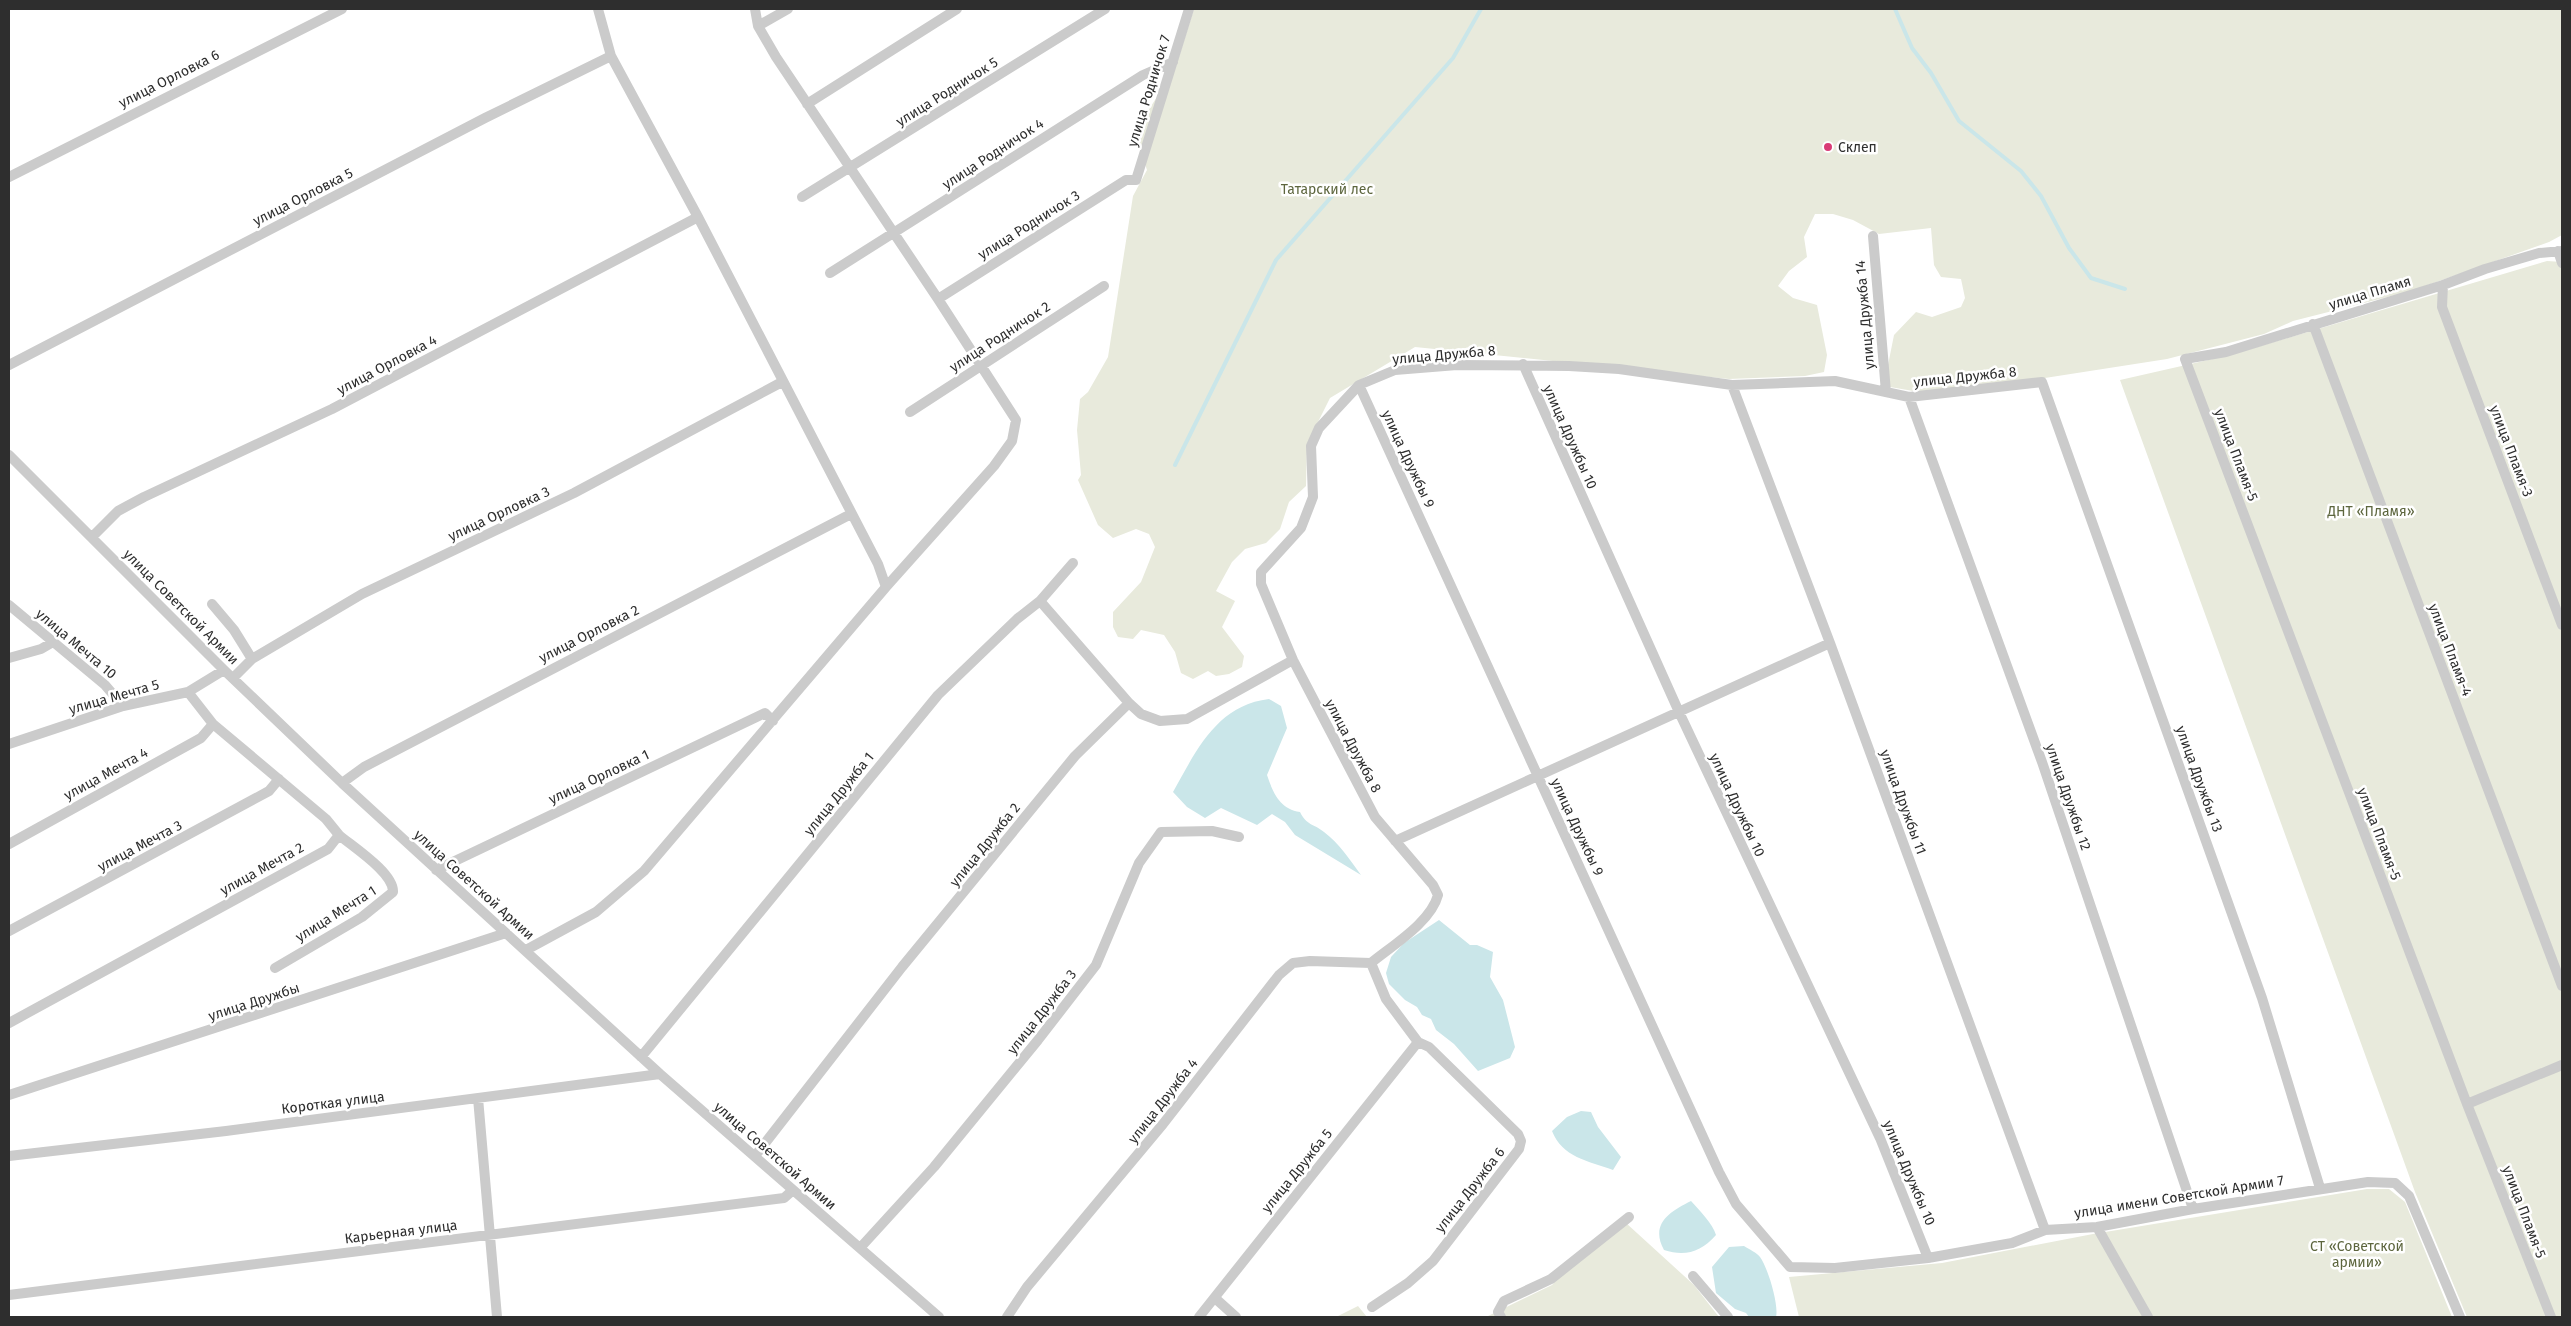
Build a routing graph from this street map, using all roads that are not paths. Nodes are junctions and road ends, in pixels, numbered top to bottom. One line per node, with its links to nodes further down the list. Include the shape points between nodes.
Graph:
1 (342, 9): 13 (street, улица Орловка 6)
2 (598, 9): 9 (street)
3 (754, 9): 8 (street)
4 (788, 9): 8 (street)
5 (957, 9): 11 (street)
6 (1105, 9): 12 (street, улица Родничок 5)
7 (1189, 9): 10 (street, улица Родничок 7)
8 (758, 26): 11 (street)
9 (611, 56): 16 (street); 28 (street, улица Орловка 5)
10 (1173, 62): 14 (street, улица Родничок 7); 17 (street, улица Родничок 4, via 1143,75)
11 (807, 104): 12 (street)
12 (851, 169): 15 (street, улица Родничок 5); 17 (street)
13 (9, 176)
14 (1136, 180): 24 (street, улица Родничок 3, via 1126,180)
15 (802, 197)
16 (698, 217): 30 (street); 39 (street, улица Орловка 4, via 332,409 144,497 118,511)
17 (894, 234): 21 (street, улица Родничок 4); 24 (street)
18 (1873, 236): 34 (street, улица Дружба 14)
19 (2560, 251): 20 (street); 22 (street, улица Пламя, via 2539,253)
20 (2562, 263)
21 (830, 273)
22 (2443, 285): 25 (street, улица Пламя); 45 (street, улица Пламя-3, via 2442,306)
23 (1104, 286): 29 (street, улица Родничок 2)
24 (938, 299): 29 (street)
25 (2312, 324): 26 (street, улица Пламя, via 2226,352); 73 (street, улица Пламя-4)
26 (2185, 359): 81 (street, улица Пламя-5)
27 (1523, 364): 32 (street, улица Дружба 8, via 1395,370); 33 (street, улица Дружба 8, via 1619,369); 56 (street, улица Дружбы 10)
28 (9, 365)
29 (981, 366): 36 (street, улица Родничок 2); 41 (street, via 1016,420 1012,441 994,466)
30 (782, 382): 38 (street); 49 (street, улица Орловка 3, via 574,493 362,594)
31 (2042, 382): 35 (street, улица Дружба 8); 84 (street, улица Дружбы 13, via 2262,998)
32 (1359, 385): 50 (street, улица Дружба 8, via 1319,428 1311,446 1313,497 1301,528 1261,572 1261,584); 60 (street, улица Дружбы 9)
33 (1732, 385): 34 (street, улица Дружба 8, via 1835,382); 47 (street, улица Дружбы 11)
34 (1886, 392): 35 (street, улица Дружба 8)
35 (1909, 397): 86 (street, улица Дружбы 12, via 2042,762)
36 (910, 412)
37 (9, 455): 39 (street, улица Советской Армии)
38 (851, 514): 41 (street, via 878,564); 62 (street, улица Орловка 2, via 364,767)
39 (92, 537): 51 (street, улица Советской Армии)
40 (1073, 563): 42 (street, улица Дружба 1)
41 (886, 587): 57 (street)
42 (1040, 601): 54 (street); 76 (street, улица Дружба 1, via 938,695)
43 (212, 604): 49 (street)
44 (9, 605): 46 (street, улица Мечта 10)
45 (2562, 625)
46 (53, 642): 48 (street); 55 (street, улица Мечта 10, via 105,685)
47 (1830, 643): 56 (street); 89 (street, улица Дружбы 11)
48 (9, 658)
49 (252, 659): 52 (street, улица Орловка 3)
50 (1292, 660): 54 (street, via 1187,719 1160,721 1141,714); 65 (street, улица Дружба 8, via 1375,818)
51 (224, 670): 52 (street, улица Советской Армии); 53 (street, улица Мечта 5)
52 (233, 678): 62 (street, улица Советской Армии)
53 (188, 692): 55 (street, улица Мечта 5); 58 (street)
54 (1129, 703): 83 (street, улица Дружба 2, via 1075,756 902,967)
55 (123, 706): 59 (street, улица Мечта 5)
56 (1679, 712): 60 (street); 92 (street, улица Дружбы 10, via 1880,1138)
57 (774, 721): 67 (street, улица Орловка 1, via 765,714); 70 (street, via 644,871 596,912)
58 (213, 724): 61 (street); 66 (street, улица Мечта 4, via 201,738)
59 (9, 744)
60 (1538, 776): 65 (street); 93 (street, улица Дружбы 9, via 1736,1204)
61 (279, 779): 63 (street, via 326,819); 68 (street, улица Мечта 3, via 269,791)
62 (342, 783): 67 (street, улица Советской Армии)
63 (339, 835): 72 (street, улица Мечта 1, via 386,875 393,892 362,918); 74 (street, улица Мечта 2, via 328,849)
64 (1239, 837): 91 (street, улица Дружба 3, via 1212,831 1161,832 1139,863 1096,965 934,1167)
65 (1395, 842): 71 (street, улица Дружба 8, via 1438,895 1428,916)
66 (9, 844)
67 (436, 870): 69 (street, улица Советской Армии)
68 (9, 931)
69 (506, 933): 70 (street, улица Советской Армии); 79 (street, улица Дружбы)
70 (526, 950): 76 (street, улица Советской Армии)
71 (1371, 963): 75 (street, via 1386,999); 100 (street, улица Дружба 4, via 1293,963 1279,975 1163,1124 1027,1287)
72 (274, 968)
73 (2562, 986)
74 (9, 1023)
75 (1418, 1042): 96 (street, улица Дружба 5); 97 (street, улица Дружба 6, via 1429,1047 1522,1141 1433,1261 1408,1283)
76 (641, 1057): 78 (street, улица Советской Армии)
77 (2562, 1065): 81 (street)
78 (660, 1074): 80 (street, Короткая улица); 83 (street, улица Советской Армии)
79 (9, 1095)
80 (478, 1098): 82 (street, Короткая улица); 90 (street)
81 (2467, 1104): 107 (street, улица Пламя-5)
82 (9, 1156)
83 (755, 1156): 85 (street, улица Советской Армии)
84 (2320, 1188): 86 (street, улица имени Советской Армии 7); 106 (street, улица имени Советской Армии 7, via 2368,1182 2395,1183 2409,1196)
85 (794, 1190): 90 (street, Карьерная улица, via 784,1198); 91 (street, улица Советской Армии)
86 (2193, 1208): 88 (street, улица имени Советской Армии 7)
87 (1628, 1217): 103 (street, via 1551,1279 1504,1301 1498,1312)
88 (2097, 1227): 89 (street, улица имени Советской Армии 7); 105 (street)
89 (2045, 1230): 92 (street, улица имени Советской Армии 7, via 2012,1243)
90 (490, 1235): 95 (street, Карьерная улица); 98 (street)
91 (860, 1248): 99 (street, улица Советской Армии)
92 (1928, 1258): 93 (street, улица имени Советской Армии 7, via 1835,1268)
93 (1790, 1267)
94 (1693, 1276): 104 (street)
95 (9, 1295)
96 (1216, 1299): 101 (street, улица Дружба 5); 102 (street)
97 (1372, 1307)
98 (497, 1317)
99 (939, 1317)
100 (1007, 1317)
101 (1199, 1317)
102 (1236, 1317)
103 (1501, 1317)
104 (1728, 1317)
105 (2148, 1317)
106 (2460, 1317)
107 (2551, 1317)

